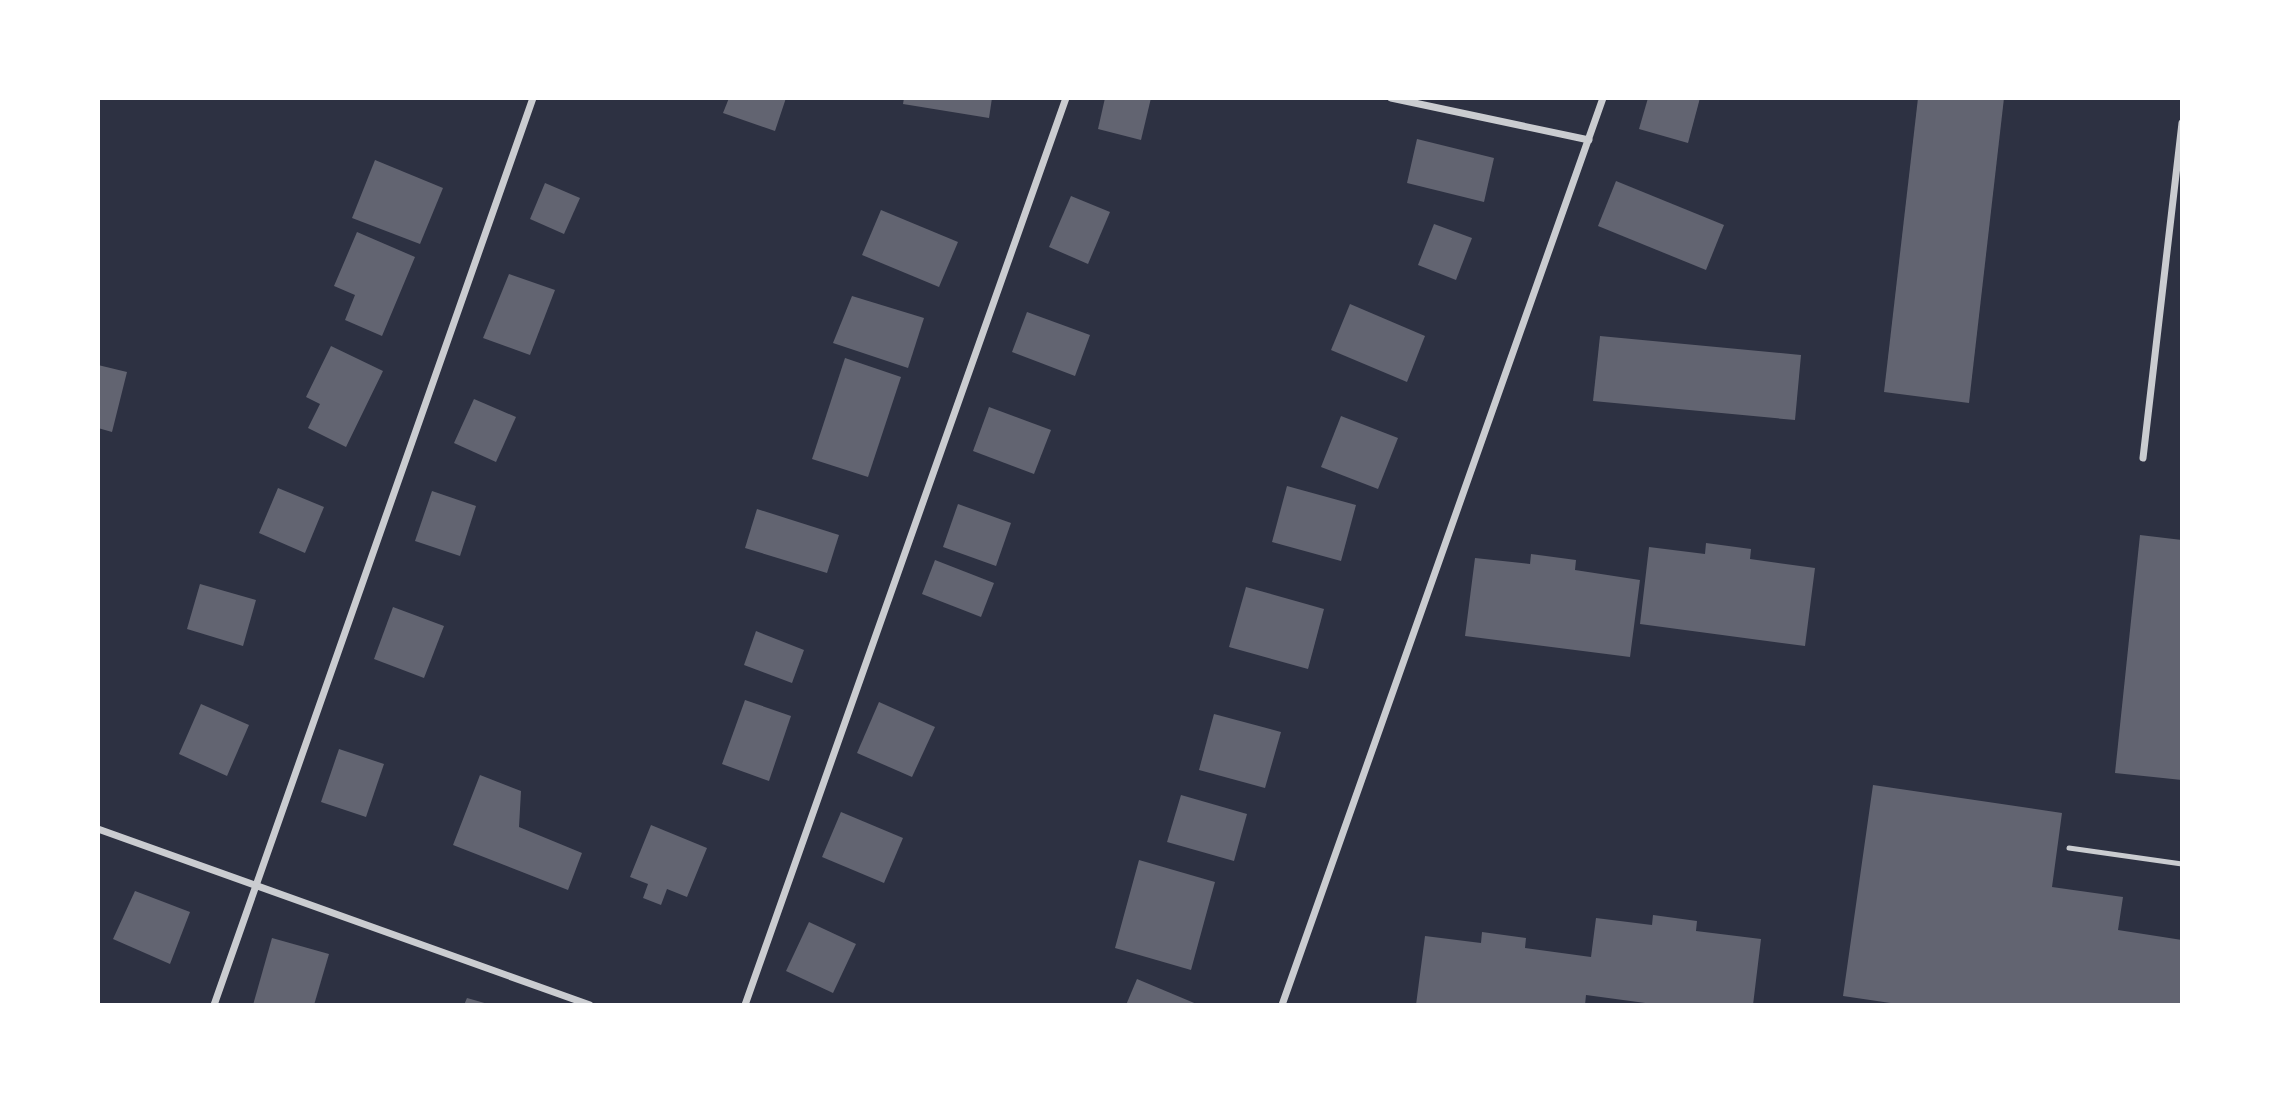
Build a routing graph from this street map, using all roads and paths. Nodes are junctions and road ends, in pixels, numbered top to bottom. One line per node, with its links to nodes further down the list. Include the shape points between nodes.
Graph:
1 (533, 98): 11 (street)
2 (1066, 98): 14 (street)
3 (1391, 98): 6 (street)
4 (1603, 98): 6 (street)
5 (2182, 123): 7 (street)
6 (1589, 139): 15 (street)
7 (2143, 458)
8 (98, 828): 11 (street)
9 (2069, 848): 10 (lane)
10 (2182, 864)
11 (258, 888): 12 (street); 13 (street)
12 (214, 1005)
13 (590, 1005)
14 (745, 1005)
15 (1282, 1005)

